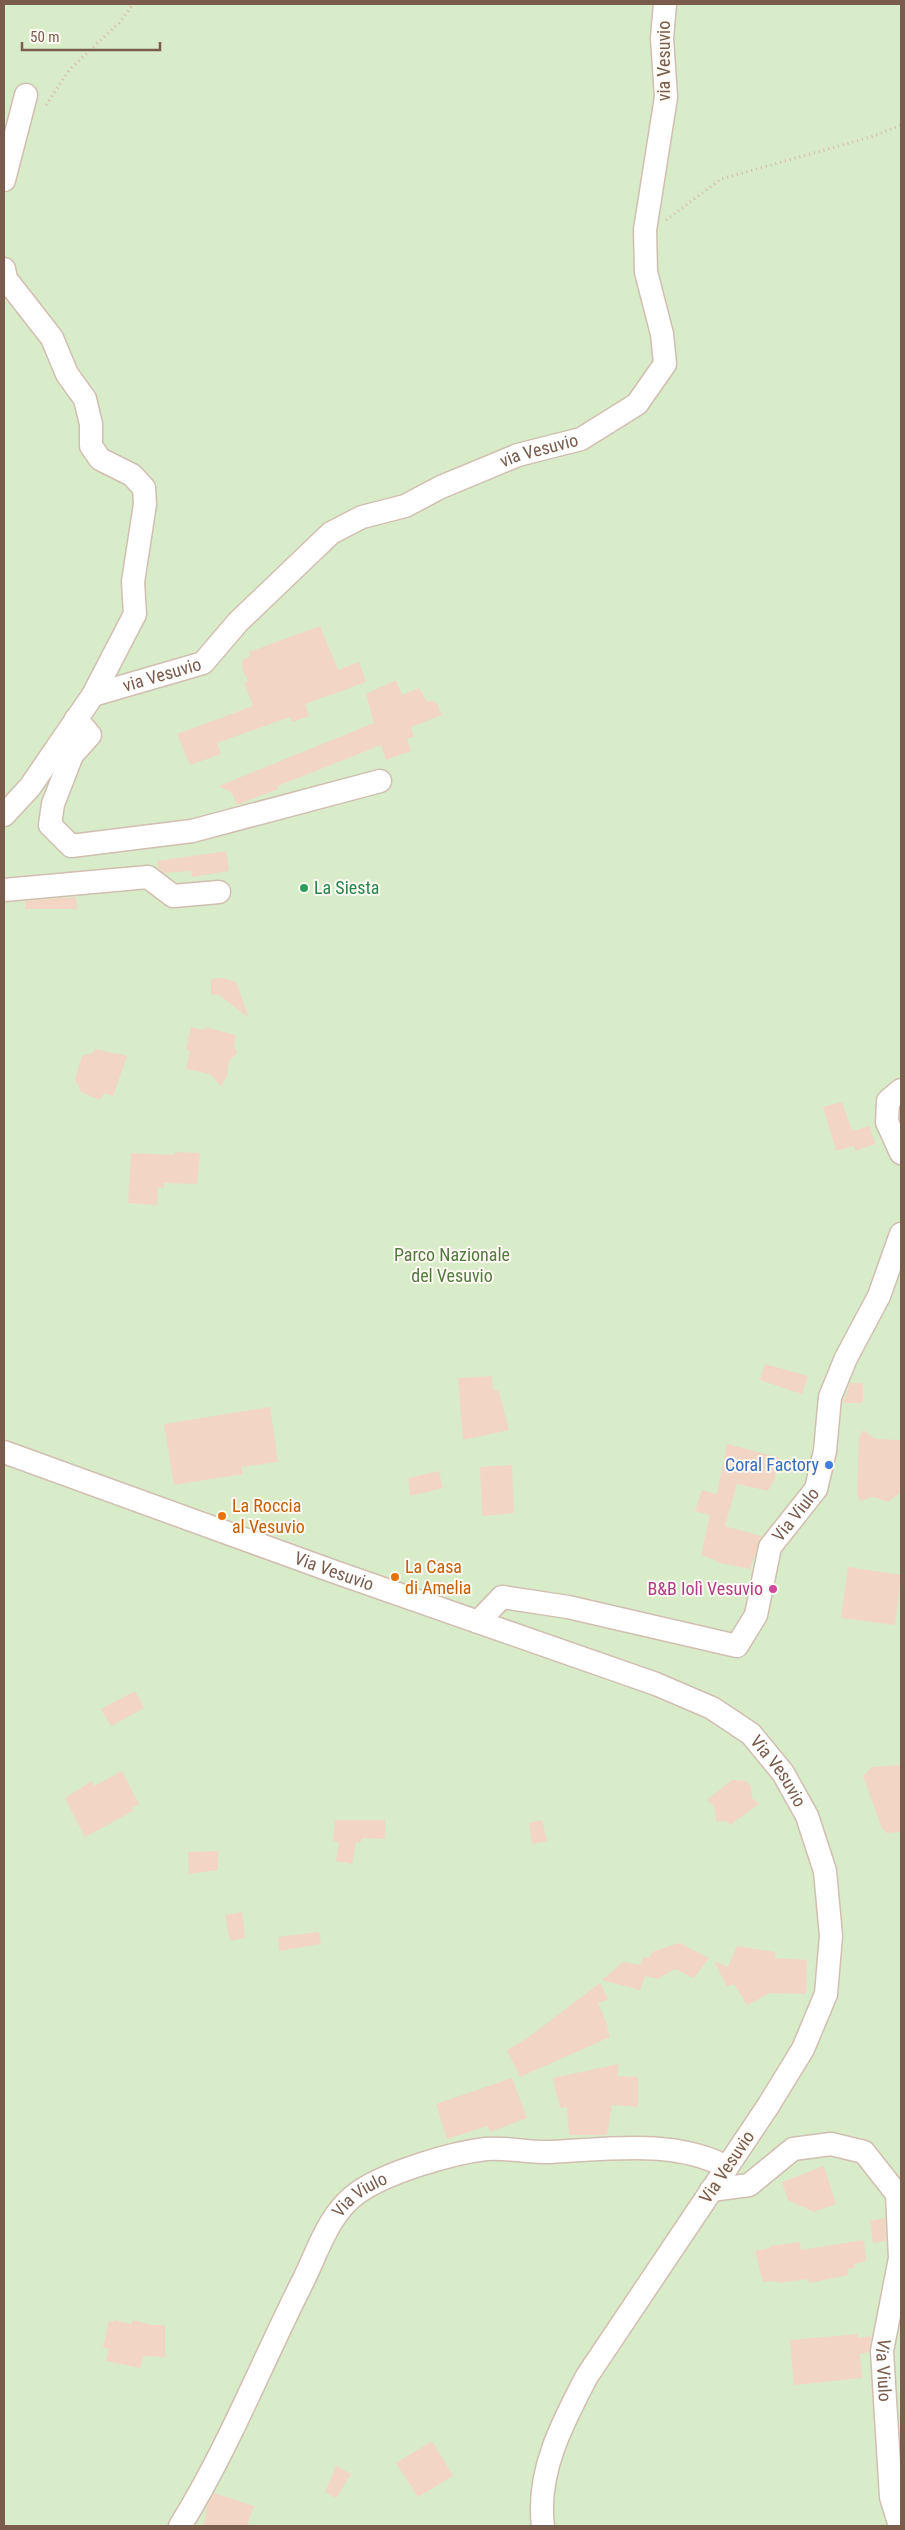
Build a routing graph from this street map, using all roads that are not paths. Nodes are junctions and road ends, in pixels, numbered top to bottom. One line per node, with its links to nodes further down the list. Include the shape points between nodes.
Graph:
1 (665, 4): 5 (street, via Vesuvio, via 662,38 666,96 645,230 646,272 662,334 665,364 637,404 581,439 518,455 441,487 405,506 362,517 331,533 238,622 203,663)
2 (26, 95): 3 (street)
3 (4, 180)
4 (4, 270): 5 (street, via Vesuvio, via 6,279 52,338 67,374 85,399 91,424 91,446 100,459 132,475 144,488 145,504 133,582 135,614)
5 (93, 694): 6 (street, via Vesuvio)
6 (76, 719): 7 (street, via 90,735 72,755 53,804 50,825 71,846 192,831); 8 (street, via Vesuvio, via 30,787)
7 (380, 781)
8 (4, 815)
9 (4, 890): 10 (street, via 148,877 173,896)
10 (219, 892)
11 (901, 1090): 12 (street, via 888,1101 887,1122)
12 (901, 1153)
13 (901, 1234): 15 (street, Via Viulo, via 879,1296 846,1358 830,1398 825,1451 816,1489 770,1547 756,1615 736,1646 568,1607 502,1597)
14 (4, 1452): 15 (street, Via Vesuvio)
15 (478, 1622): 16 (street, Via Vesuvio, via 656,1684 712,1708 751,1734 783,1773 807,1816 825,1871 830,1936 826,1994 803,2049)
16 (727, 2167): 17 (street, Via Vesuvio); 18 (street, Via Viulo, via 692,2152 652,2149 535,2153 487,2149 441,2158 386,2178 356,2194 331,2221 251,2389)
17 (711, 2190): 19 (street, Via Vesuvio, via 587,2376 564,2419 546,2471 541,2512); 20 (street, Via Viulo, via 749,2185 793,2150 831,2144 864,2152 897,2194 900,2258 882,2351 891,2496)
18 (180, 2526)
19 (543, 2526)
20 (900, 2526)

